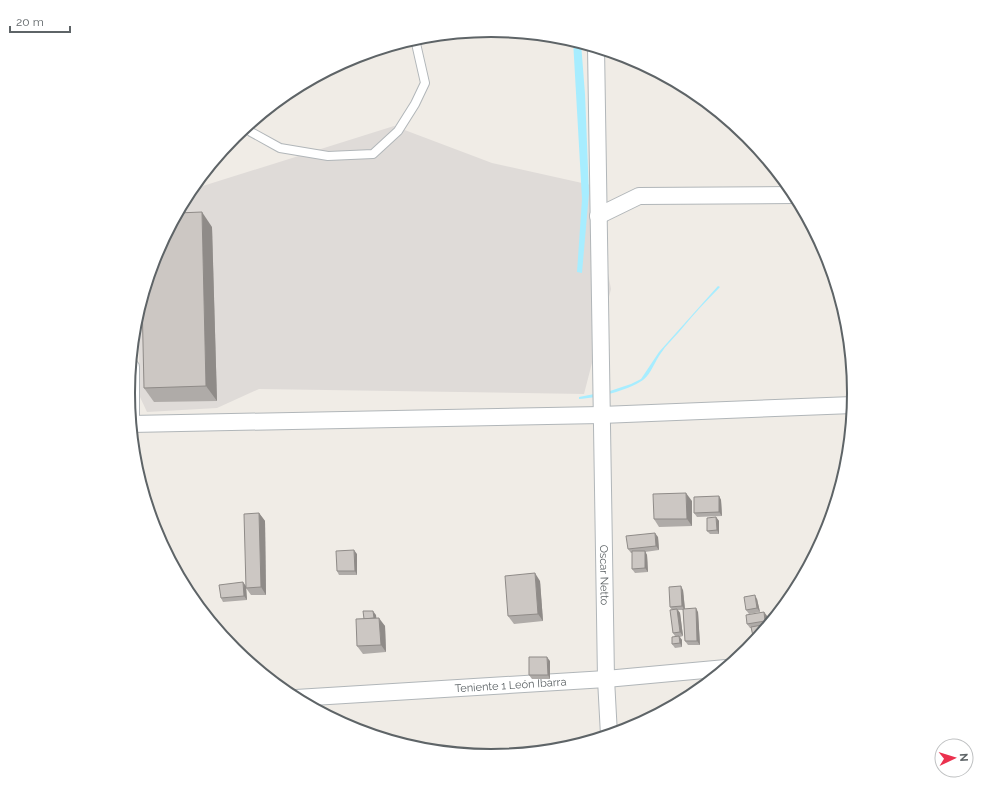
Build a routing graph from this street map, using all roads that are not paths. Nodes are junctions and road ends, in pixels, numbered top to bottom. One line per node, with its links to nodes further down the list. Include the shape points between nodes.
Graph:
1 (416, 45): 3 (lane, via 425,83 398,131 373,154 328,156 280,148)
2 (596, 53): 5 (street, Oscar Netto)
3 (250, 131)
4 (787, 195): 5 (street, via 639,196)
5 (598, 216): 7 (street, Oscar Netto)
6 (846, 405): 7 (street)
7 (601, 415): 8 (street); 10 (street, Oscar Netto)
8 (137, 424)
9 (716, 669): 10 (street, Teniente 1 León Ibarra)
10 (606, 679): 11 (street, Teniente 1 León Ibarra); 12 (street, Oscar Netto)
11 (307, 697)
12 (609, 729)

